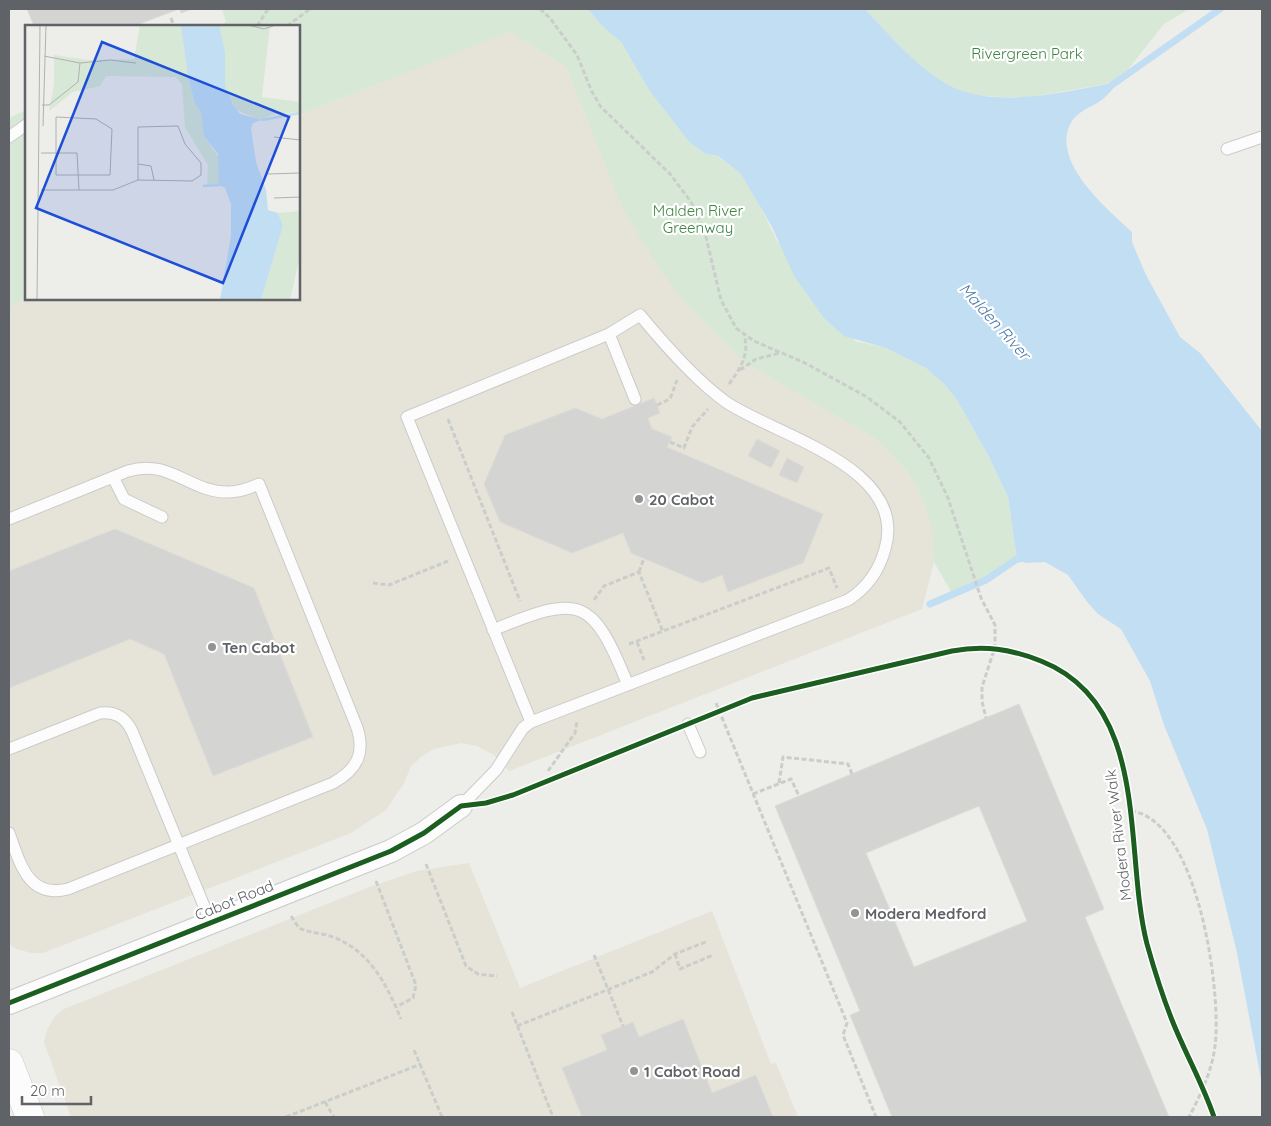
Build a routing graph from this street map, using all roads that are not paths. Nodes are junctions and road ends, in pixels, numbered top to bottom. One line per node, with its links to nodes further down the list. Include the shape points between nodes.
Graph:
1 (25, 126): 2 (lane)
2 (9, 137)
3 (1262, 137): 4 (lane)
4 (1227, 149)
5 (609, 334): 6 (lane); 10 (lane, via 407,417); 11 (lane, via 640,315 724,400 863,478 874,490 887,520 887,544 879,568 860,592 843,602)
6 (635, 399)
7 (113, 477): 8 (lane, via 124,499); 9 (lane); 18 (lane, via 145,467 159,468 221,492 240,491 260,484 361,740 359,760 339,779)
8 (162, 517)
9 (9, 519)
10 (493, 630): 11 (lane, via 549,609 580,611 593,618 605,633); 12 (lane)
11 (628, 685): 12 (lane)
12 (530, 722): 16 (lane, via 488,779)
13 (688, 724): 15 (lane)
14 (9, 749): 18 (lane, via 100,713 119,715 129,724)
15 (700, 752)
16 (461, 806): 19 (street, Cabot Road, via 430,830 391,851)
17 (9, 833): 18 (lane, via 27,876 41,888 54,891 76,887)
18 (179, 845): 19 (lane)
19 (211, 923): 20 (street, Cabot Road)
20 (9, 1003)
21 (9, 1063): 22 (main road)
22 (30, 1117)

